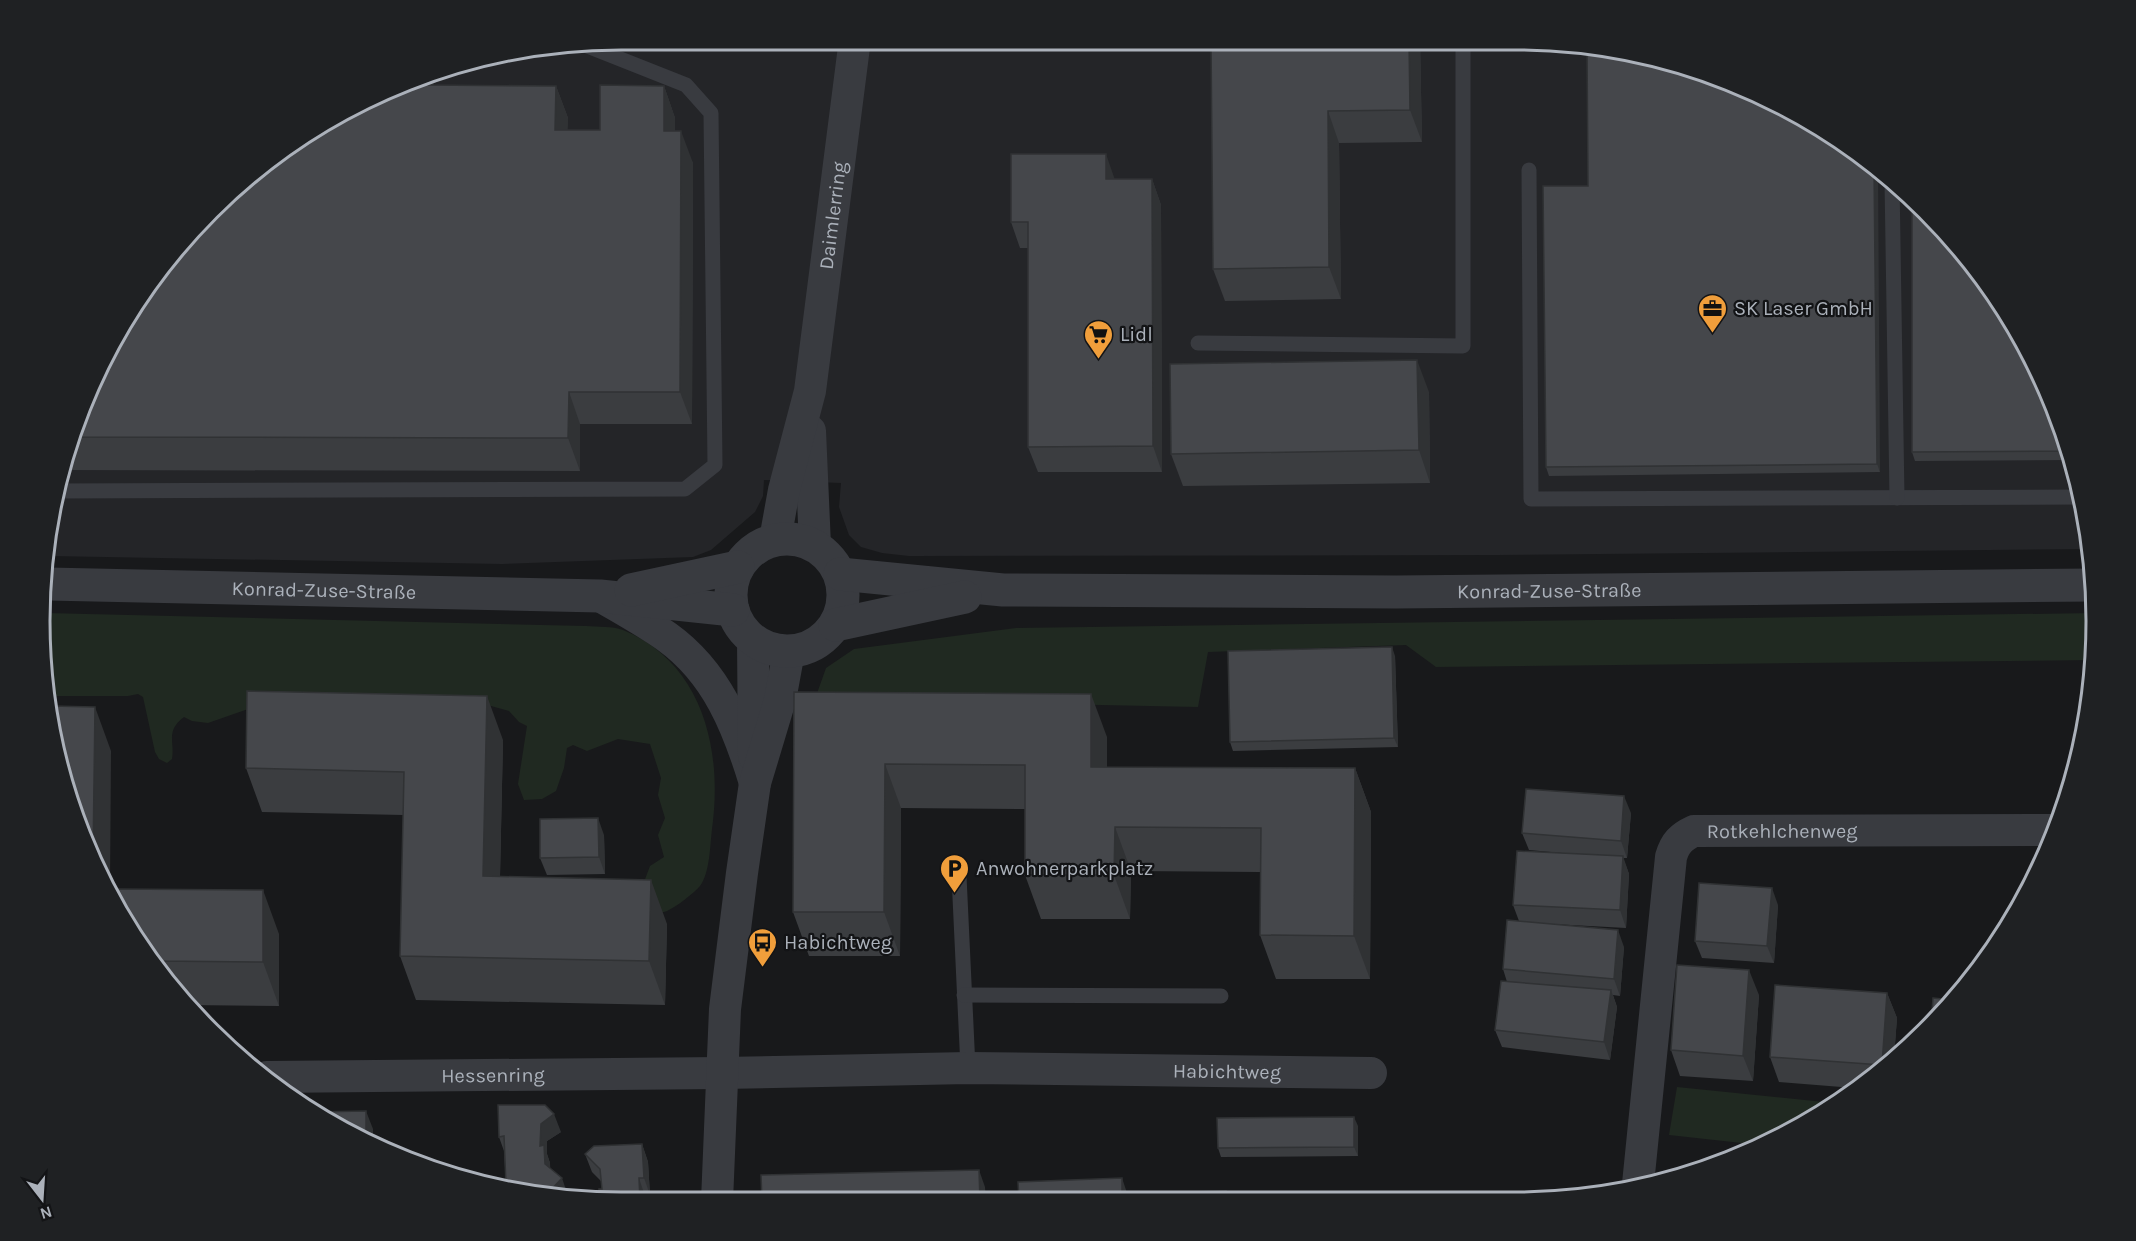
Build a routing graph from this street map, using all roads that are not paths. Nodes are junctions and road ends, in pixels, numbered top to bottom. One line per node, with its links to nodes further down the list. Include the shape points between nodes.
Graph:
1 (854, 50): 7 (street, Daimlerring)
2 (1463, 50): 6 (lane, via 1463,346)
3 (599, 51): 8 (lane, via 686,85 711,112 715,465 685,489)
4 (1529, 170): 10 (lane, via 1531,499)
5 (1892, 191): 10 (lane)
6 (1198, 343)
7 (810, 391): 11 (street, Daimlerring); 12 (street, Daimlerring)
8 (65, 491)
9 (2073, 497): 10 (lane)
10 (1897, 498)
11 (775, 540): 12 (street, via 802,541); 13 (street, via 761,546)
12 (815, 546): 14 (street)
13 (738, 567): 18 (street, Konrad-Zuse-Straße); 19 (street, via 733,581)
14 (840, 574): 17 (street, Konrad-Zuse-Straße); 20 (street, via 843,600)
15 (51, 584): 18 (street, Konrad-Zuse-Straße)
16 (2085, 585): 17 (street, Konrad-Zuse-Straße, via 1396,592)
17 (1003, 590): 20 (street, Konrad-Zuse-Straße)
18 (600, 596): 19 (street, Konrad-Zuse-Straße); 23 (street, via 668,638 699,665 727,706 744,745)
19 (733, 610): 21 (street)
20 (835, 625): 22 (street, Konrad-Zuse-Straße, via 815,644)
21 (753, 640): 22 (street); 23 (street)
22 (789, 651): 23 (street, via 780,700)
23 (754, 783): 29 (street, via 725,1009)
24 (2046, 830): 32 (street, Rotkehlchenweg, via 1694,831 1683,836 1671,857)
25 (959, 876): 26 (lane)
26 (964, 995): 27 (lane); 28 (lane)
27 (1221, 996)
28 (968, 1068): 29 (street, Habichtweg); 30 (street, Habichtweg)
29 (721, 1073): 31 (street, Hessenring); 33 (street)
30 (1371, 1073)
31 (277, 1077)
32 (1639, 1178)
33 (717, 1192)

